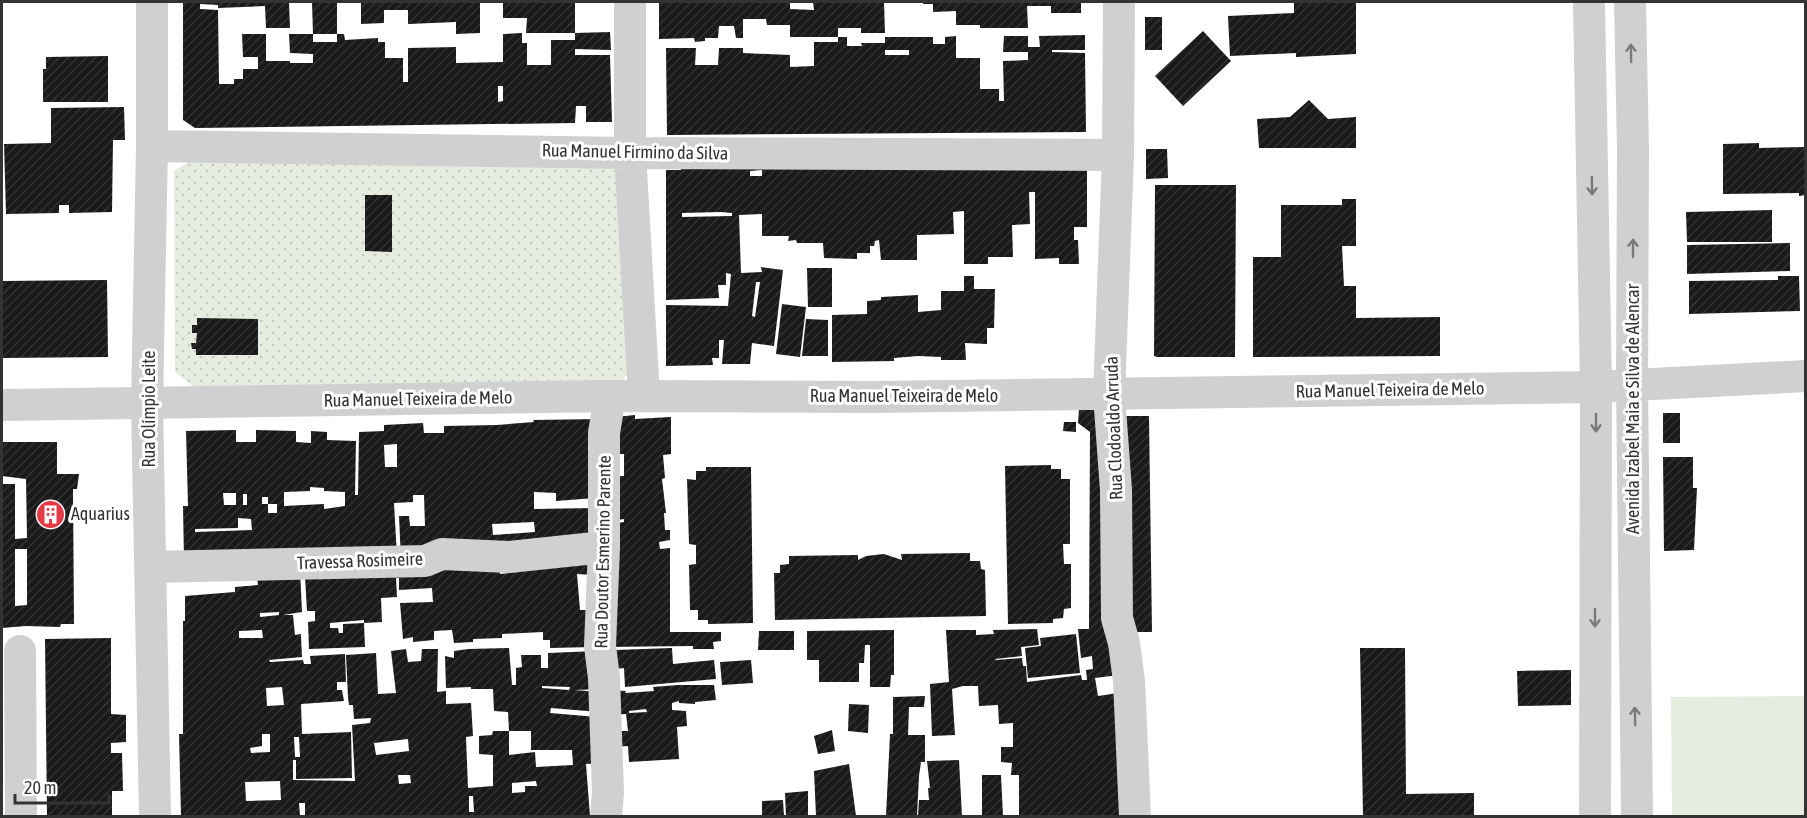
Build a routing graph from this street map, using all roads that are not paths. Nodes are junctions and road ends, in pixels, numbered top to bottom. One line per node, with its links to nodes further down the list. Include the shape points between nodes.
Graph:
1 (152, 2): 6 (street, Rua Olímpio Leite)
2 (630, 2): 9 (street)
3 (1119, 2): 10 (street, Rua Clodoaldo Arruda)
4 (1589, 2): 8 (street, Avenida Izabel Maia e Silva de Alencar)
5 (1630, 2): 7 (street, Avenida Izabel Maia e Silva de Alencar, one-way to 5)
6 (152, 146): 9 (street, Rua Manuel Firmino da Silva); 17 (street, Rua Olímpio Leite)
7 (1634, 150): 8 (street); 12 (street, Avenida Izabel Maia e Silva de Alencar, one-way to 7)
8 (1591, 152): 13 (street, Avenida Izabel Maia e Silva de Alencar, one-way to 13)
9 (630, 153): 10 (street, Rua Manuel Firmino da Silva); 16 (street)
10 (1118, 155): 14 (street, Rua Clodoaldo Arruda)
11 (1806, 376): 12 (street, Rua Manuel Teixeira de Melo)
12 (1632, 385): 13 (street, Rua Manuel Teixeira de Melo); 23 (street, Avenida Izabel Maia e Silva de Alencar, one-way to 12)
13 (1596, 387): 14 (street, Rua Manuel Teixeira de Melo); 22 (street, Avenida Izabel Maia e Silva de Alencar, one-way to 22)
14 (1109, 394): 16 (street, Rua Manuel Teixeira de Melo); 27 (street, Rua Clodoaldo Arruda, via 1116,490 1117,618 1129,681)
15 (610, 396): 16 (street, Rua Manuel Teixeira de Melo); 17 (street, Rua Manuel Teixeira de Melo); 19 (street, Rua Doutor Esmerino Parente, via 604,433)
16 (645, 396)
17 (147, 404): 18 (street, Rua Manuel Teixeira de Melo); 20 (street, Rua Olímpio Leite)
18 (2, 405)
19 (604, 547): 20 (street, Travessa Rosimeire, via 509,557 442,554 425,561); 26 (street, Rua Doutor Esmerino Parente, via 600,646)
20 (151, 567): 25 (street, Rua Olímpio Leite)
21 (20, 651): 24 (street)
22 (1594, 752): 23 (street); 28 (street, Avenida Izabel Maia e Silva de Alencar)
23 (1636, 753): 29 (street, Avenida Izabel Maia e Silva de Alencar)
24 (21, 816)
25 (155, 816)
26 (606, 816)
27 (1135, 816)
28 (1595, 816)
29 (1637, 816)

